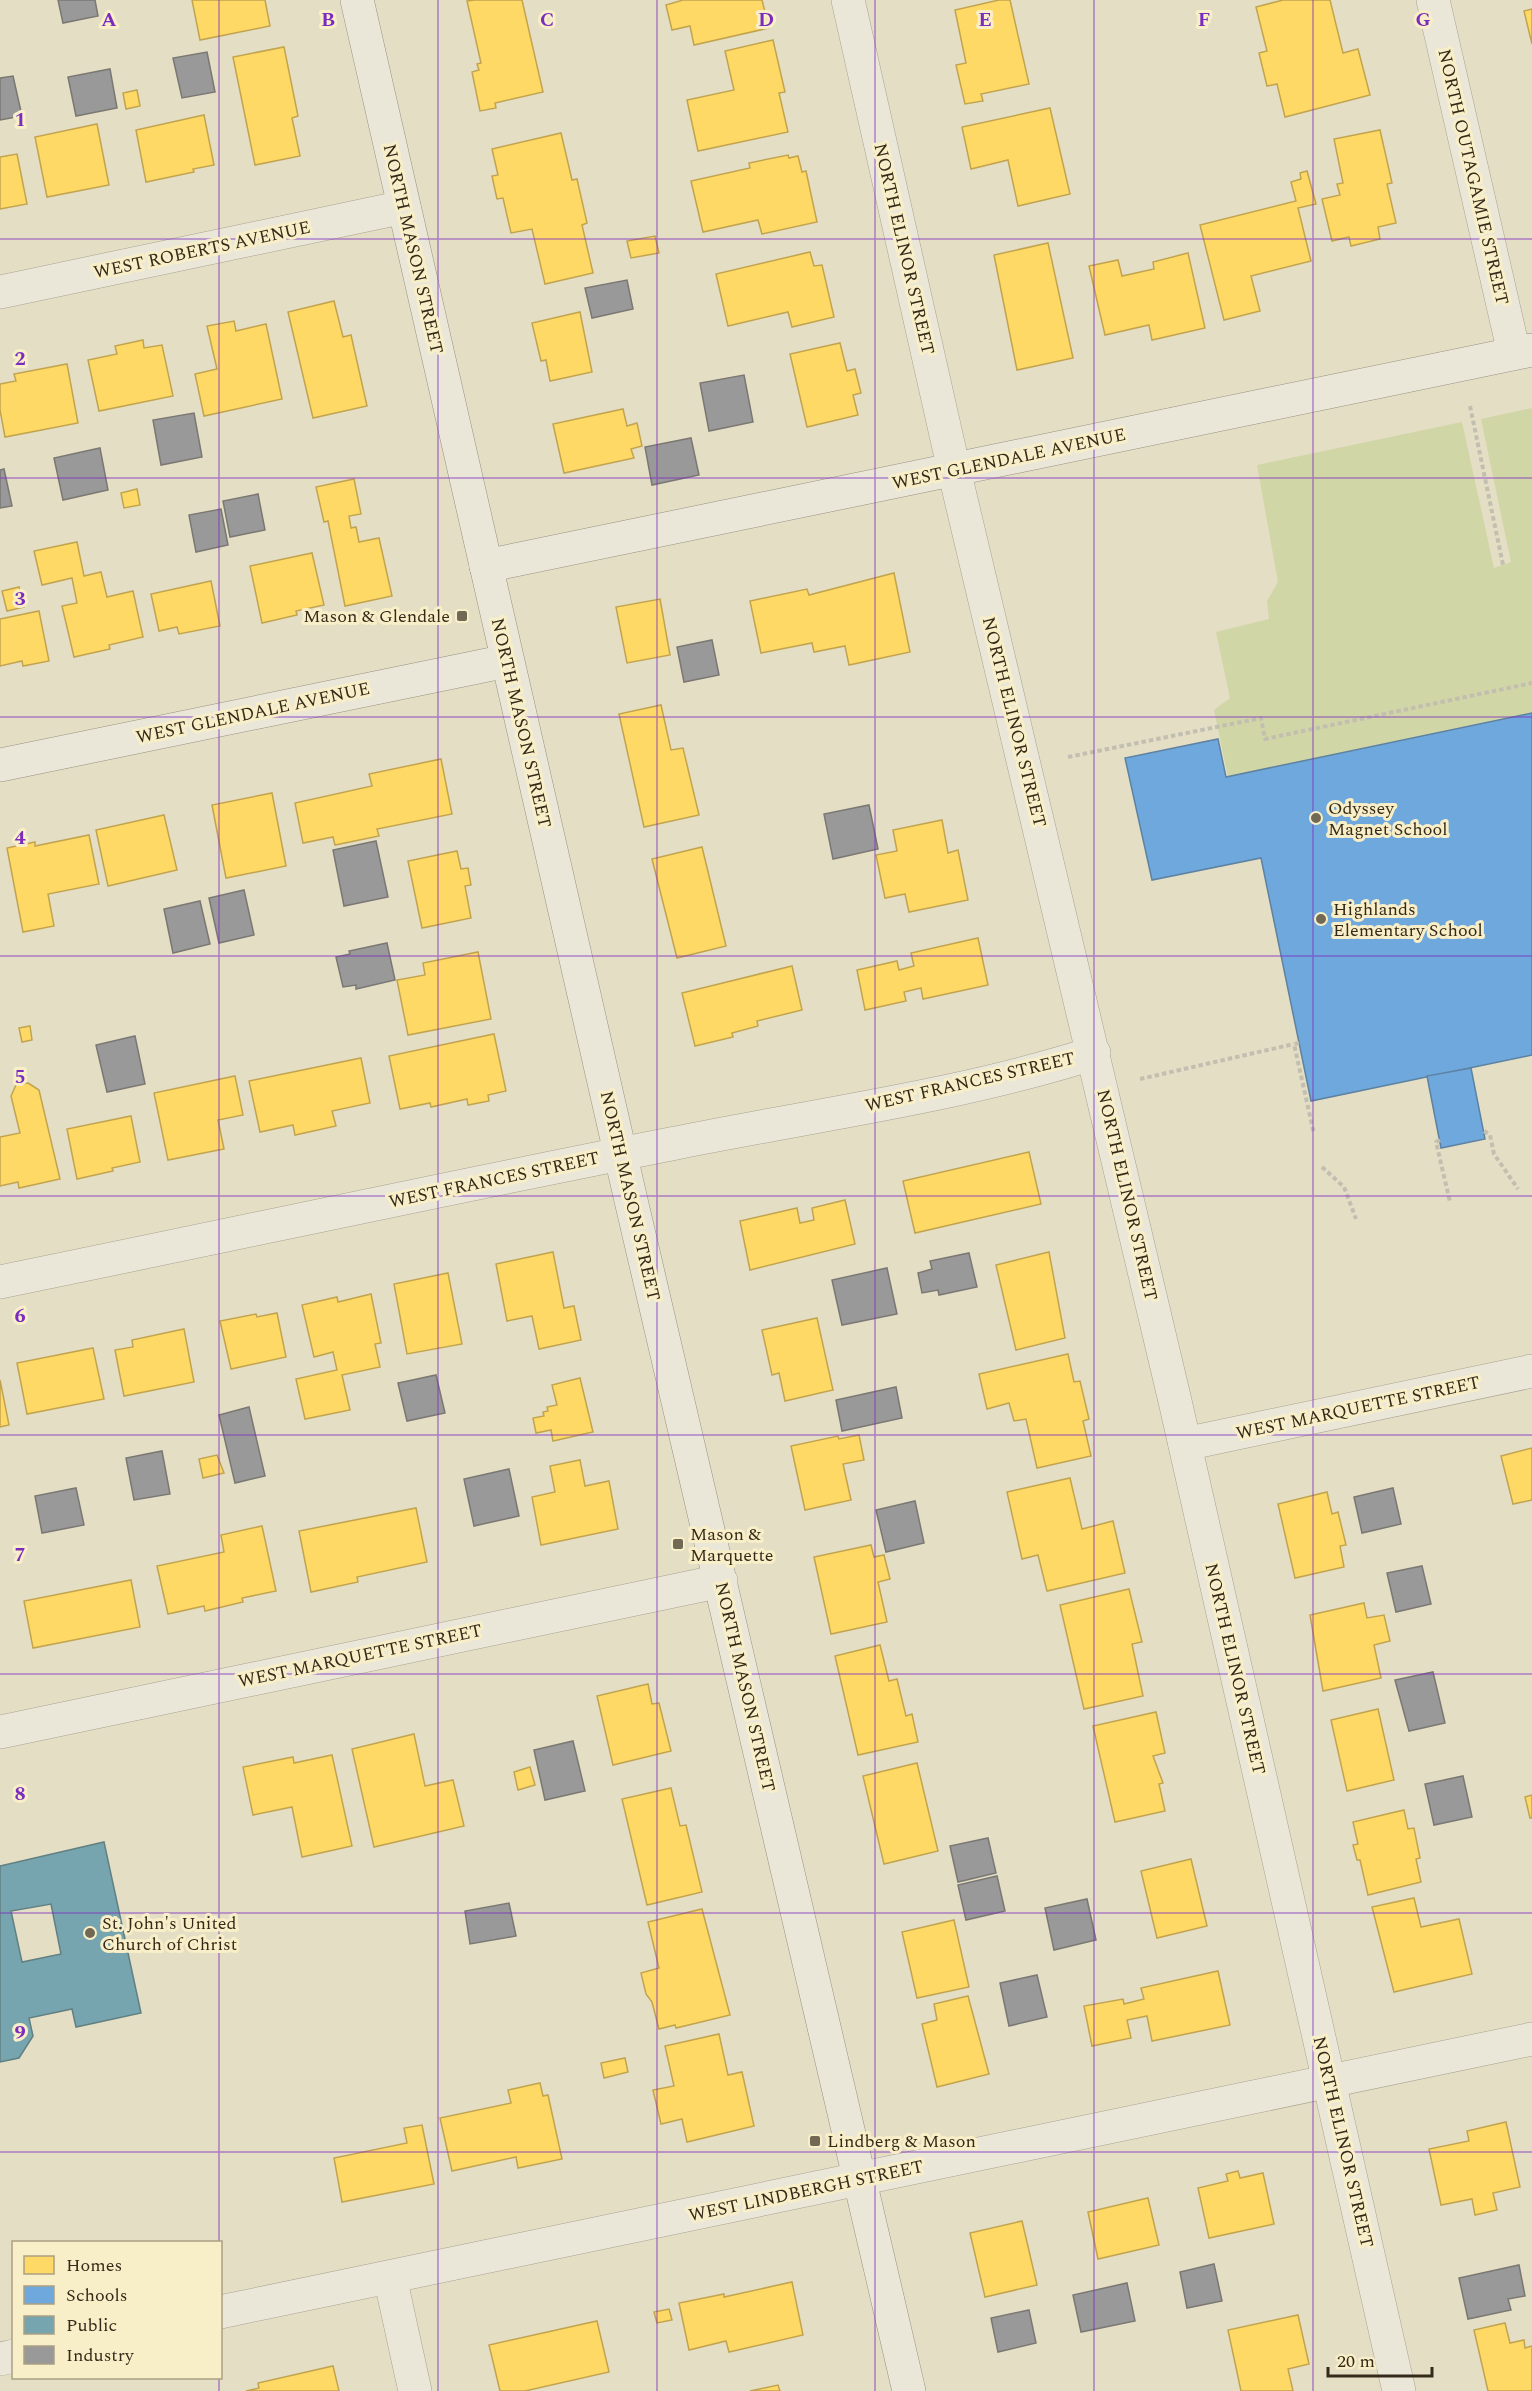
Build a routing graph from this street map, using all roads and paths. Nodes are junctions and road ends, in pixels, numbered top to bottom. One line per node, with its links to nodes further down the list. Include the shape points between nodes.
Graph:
1 (357, 0): 4 (street, NORTH MASON STREET)
2 (848, 0): 8 (street, NORTH ELINOR STREET)
3 (1433, 0): 6 (street, NORTH OUTAGAMIE STREET)
4 (404, 207): 5 (street, WEST ROBERTS AVENUE); 10 (street, NORTH MASON STREET)
5 (0, 292)
6 (1523, 352): 8 (street, WEST GLENDALE AVENUE)
7 (1470, 406): 9 (path)
8 (954, 470): 10 (street, WEST GLENDALE AVENUE); 15 (street, NORTH ELINOR STREET)
9 (1503, 565)
10 (486, 566): 11 (street, NORTH MASON STREET)
11 (507, 661): 14 (street, WEST GLENDALE AVENUE); 20 (street, NORTH MASON STREET)
12 (1532, 683): 13 (path, via 1264,739 1261,718)
13 (1068, 757)
14 (0, 765)
15 (1094, 1053): 20 (street, WEST FRANCES STREET, via 1054,1066 914,1096); 27 (street, NORTH ELINOR STREET)
16 (1140, 1079): 18 (path, via 1297,1044)
17 (1484, 1131): 22 (path, via 1490,1135 1494,1154)
18 (1314, 1134)
19 (1440, 1140): 23 (path, via 1436,1142)
20 (621, 1154): 25 (street, WEST FRANCES STREET); 28 (street, NORTH MASON STREET)
21 (1322, 1167): 24 (path, via 1344,1187)
22 (1518, 1188)
23 (1450, 1202)
24 (1356, 1219)
25 (0, 1282)
26 (1532, 1371): 27 (street, WEST MARQUETTE STREET)
27 (1185, 1444): 31 (street, NORTH ELINOR STREET)
28 (721, 1581): 29 (street, WEST MARQUETTE STREET); 32 (street, NORTH MASON STREET)
29 (0, 1732)
30 (1532, 2039): 31 (street, WEST LINDBERGH STREET)
31 (1329, 2082): 32 (street, WEST LINDBERGH STREET); 37 (street, NORTH ELINOR STREET)
32 (860, 2179): 33 (street, WEST LINDBERGH STREET); 36 (street, NORTH MASON STREET)
33 (390, 2277): 34 (street, WEST LINDBERGH STREET); 35 (street)
34 (222, 2312)
35 (415, 2391)
36 (909, 2391)
37 (1399, 2391)

